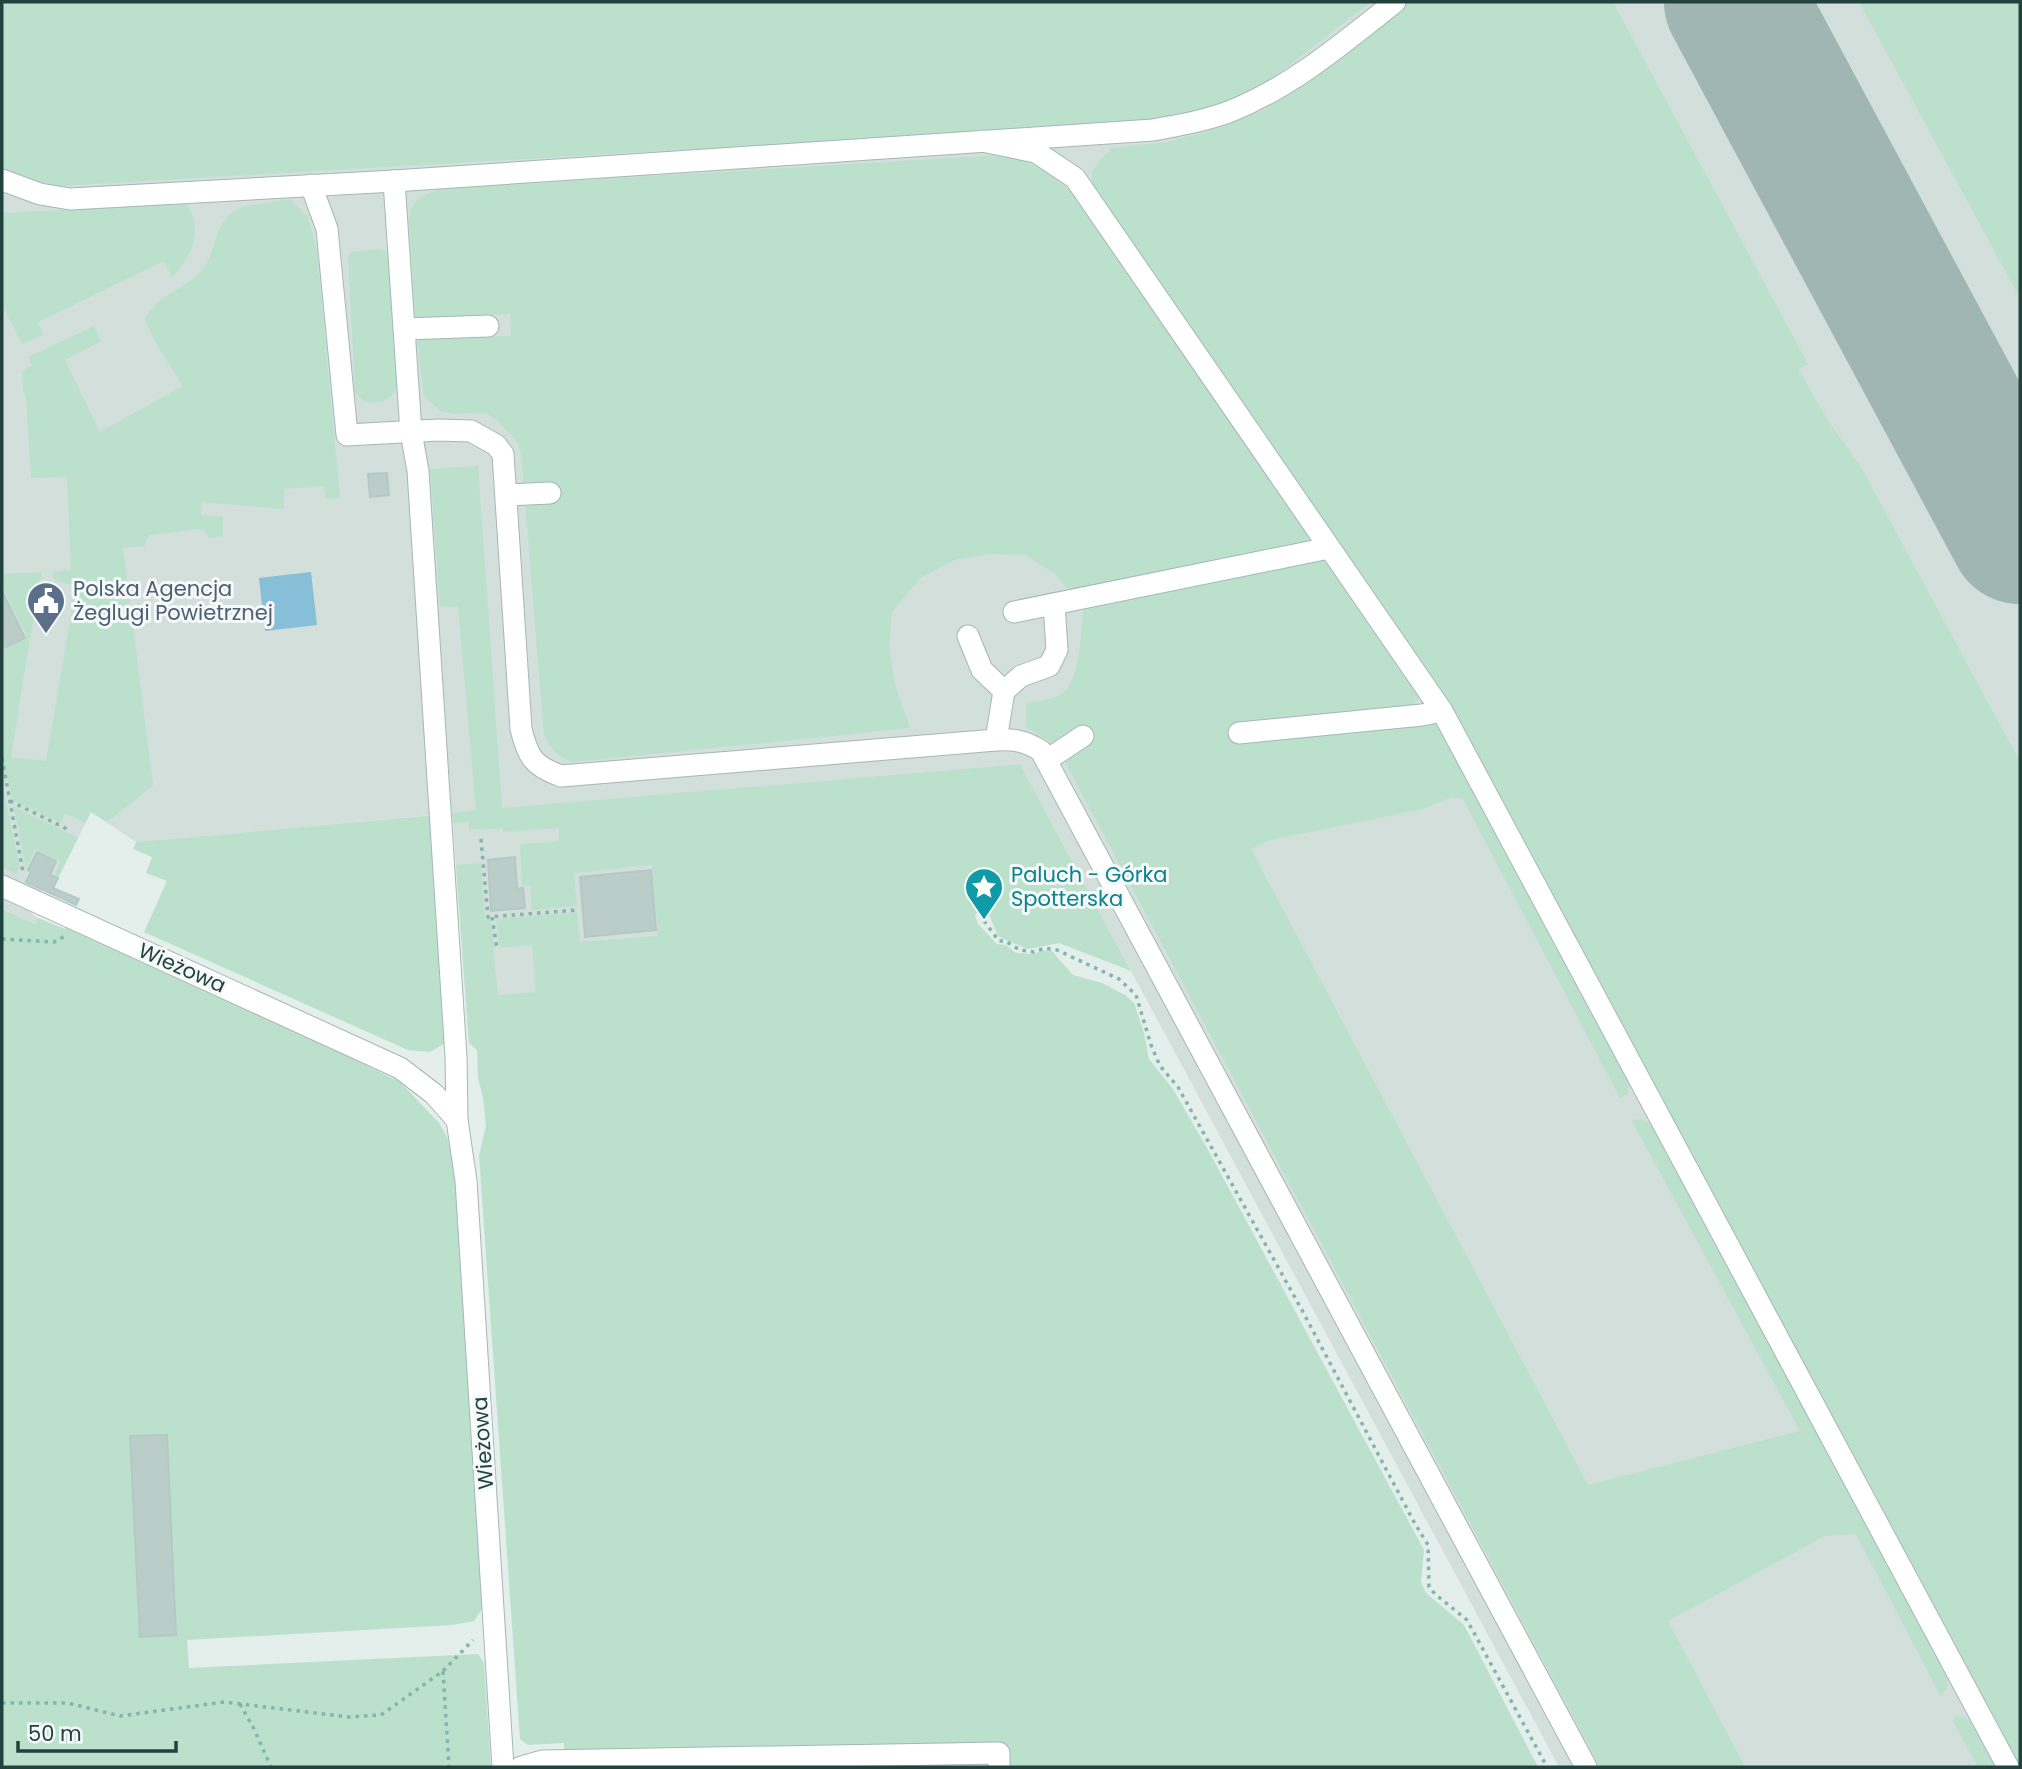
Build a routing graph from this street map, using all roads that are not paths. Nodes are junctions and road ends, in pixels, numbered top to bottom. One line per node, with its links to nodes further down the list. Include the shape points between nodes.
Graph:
1 (1395, 2): 2 (lane, via 1287,83 1201,121 1153,130)
2 (982, 141): 4 (lane); 11 (lane, via 1036,152 1075,178)
3 (2, 180): 5 (lane, via 70,199)
4 (394, 181): 5 (lane); 7 (lane, Wieżowa)
5 (311, 186): 8 (lane, via 327,229 347,435)
6 (488, 326): 7 (lane)
7 (405, 329): 8 (lane, Wieżowa)
8 (411, 432): 10 (lane, via 471,431 496,445 503,454); 22 (lane, Wieżowa, via 418,471 442,814)
9 (550, 492): 10 (lane)
10 (507, 495): 19 (lane, via 521,729 526,749 544,770 561,775)
11 (1329, 548): 12 (lane); 16 (lane)
12 (1054, 604): 13 (lane); 15 (lane, via 1057,650 1049,666 1021,676)
13 (1014, 612)
14 (968, 636): 15 (lane, via 982,670)
15 (1004, 691): 19 (lane)
16 (1442, 711): 17 (lane); 28 (lane)
17 (1239, 733)
18 (1083, 736): 20 (lane)
19 (996, 740): 20 (lane, via 1029,743)
20 (1047, 760): 27 (lane)
21 (11, 883): 22 (lane, Wieżowa, via 45,906 400,1068 434,1094)
22 (457, 1120): 24 (lane, Wieżowa, via 466,1181)
23 (744, 1762): 25 (lane, via 542,1761); 26 (lane, via 999,1753)
24 (503, 1767)
25 (521, 1767)
26 (999, 1767)
27 (1586, 1767)
28 (2008, 1767)

